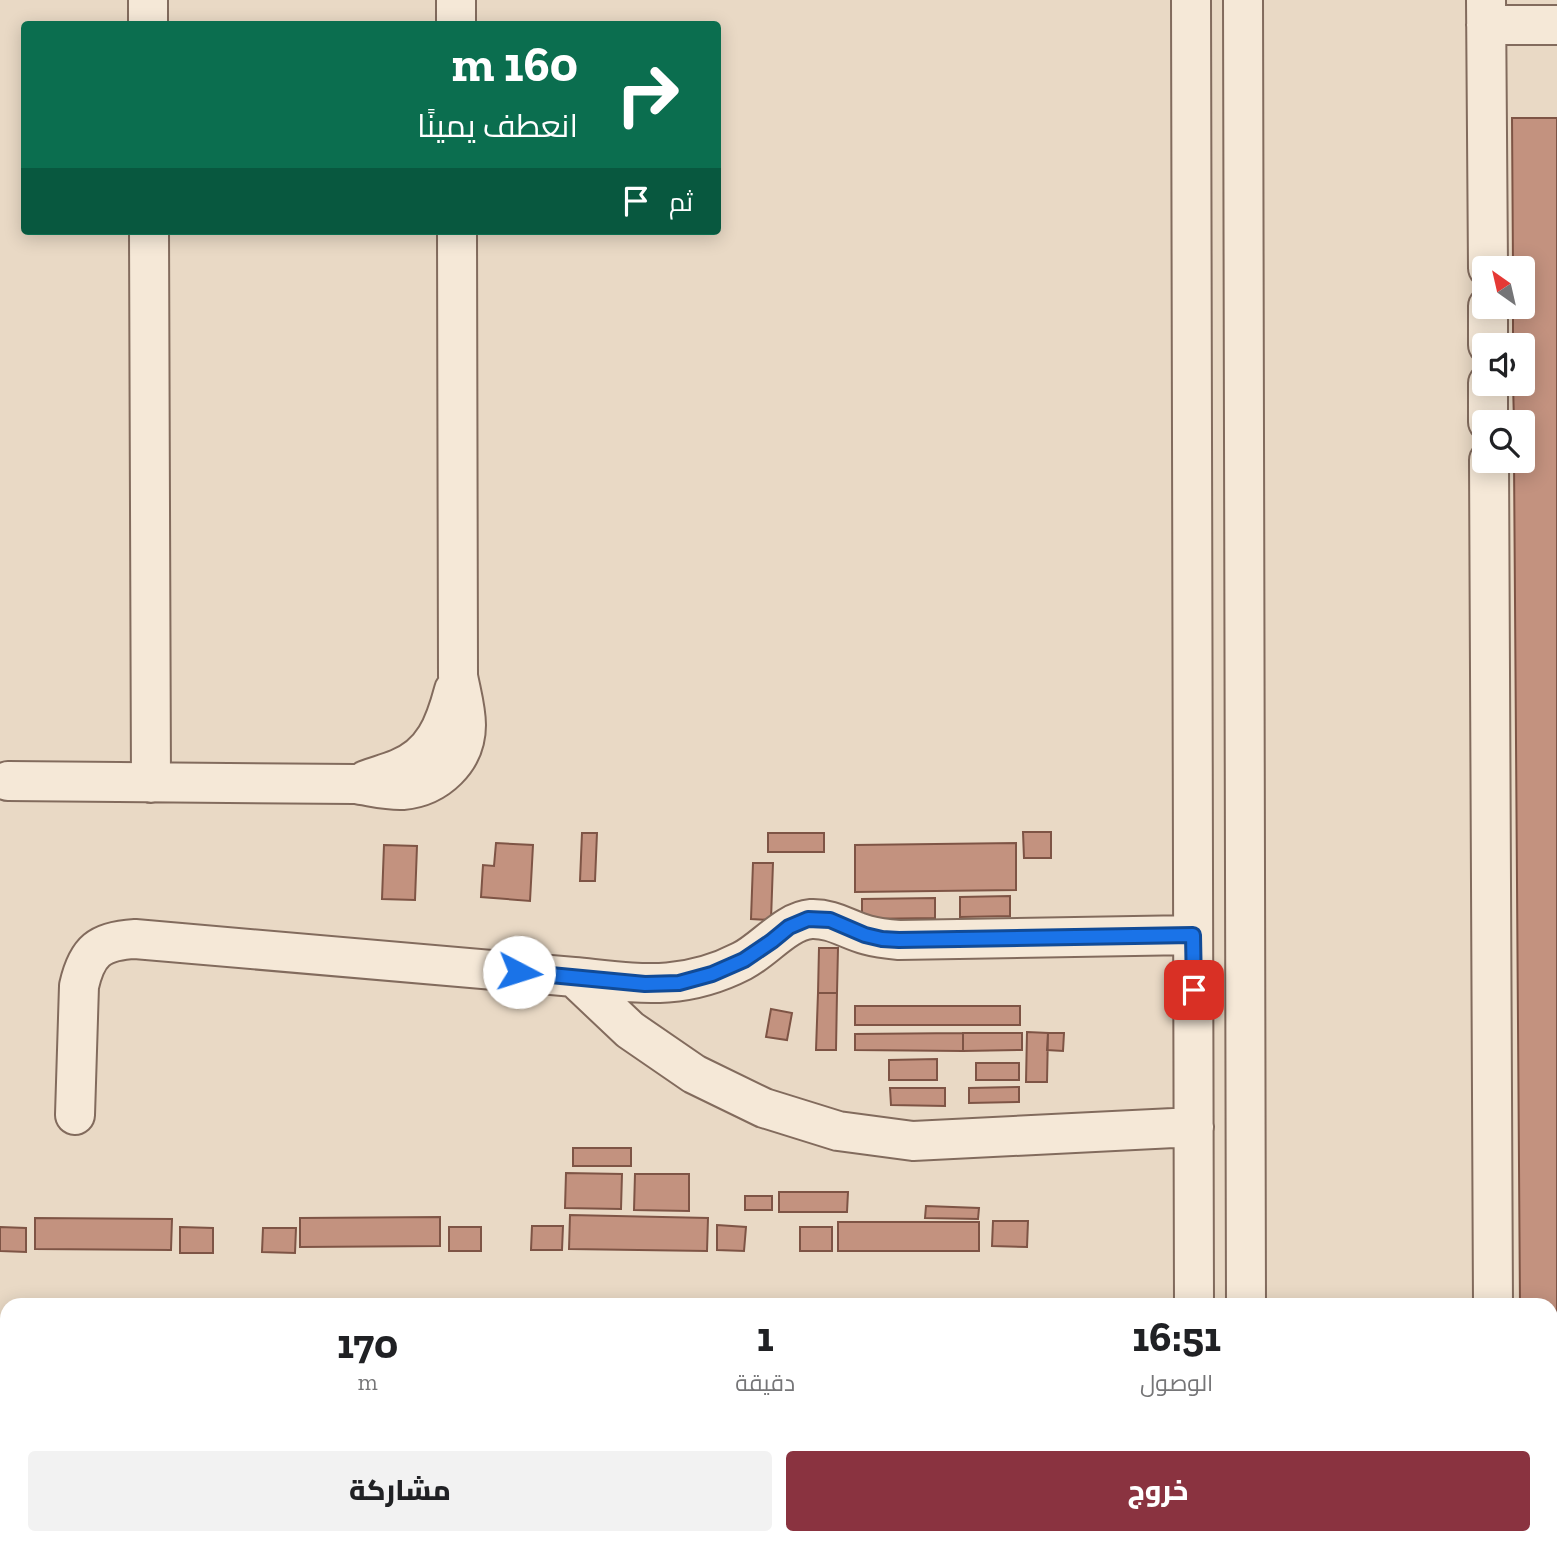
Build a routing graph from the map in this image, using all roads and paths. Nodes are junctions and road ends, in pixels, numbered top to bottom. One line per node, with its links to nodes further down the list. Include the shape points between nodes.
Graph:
1 (148, 0): 6 (street)
2 (456, 0): 7 (street)
3 (1191, 0): 13 (street)
4 (1243, 0): 14 (street)
5 (1486, 12): 8 (street); 11 (street)
6 (148, 21)
7 (456, 21)
8 (1557, 25)
9 (149, 235): 16 (street)
10 (457, 235): 16 (street, via 458,677 442,729 424,753 399,769 354,784)
11 (1488, 256)
12 (1489, 473): 23 (street)
13 (1193, 577): 14 (street, via 1197,567 1215,557 1235,563); 17 (street)
14 (1245, 581): 22 (street)
15 (8, 780): 16 (street)
16 (151, 783)
17 (1193, 935): 18 (street, via 899,940 865,935 830,920 808,919 789,927 744,960 679,983); 20 (street)
18 (574, 976): 19 (street, via 114,940 96,950 84,966 79,986); 20 (street, via 630,1030 694,1074 764,1108 838,1131 913,1141)
19 (75, 1115)
20 (1194, 1127): 21 (street)
21 (1194, 1298)
22 (1246, 1298)
23 (1493, 1298)

